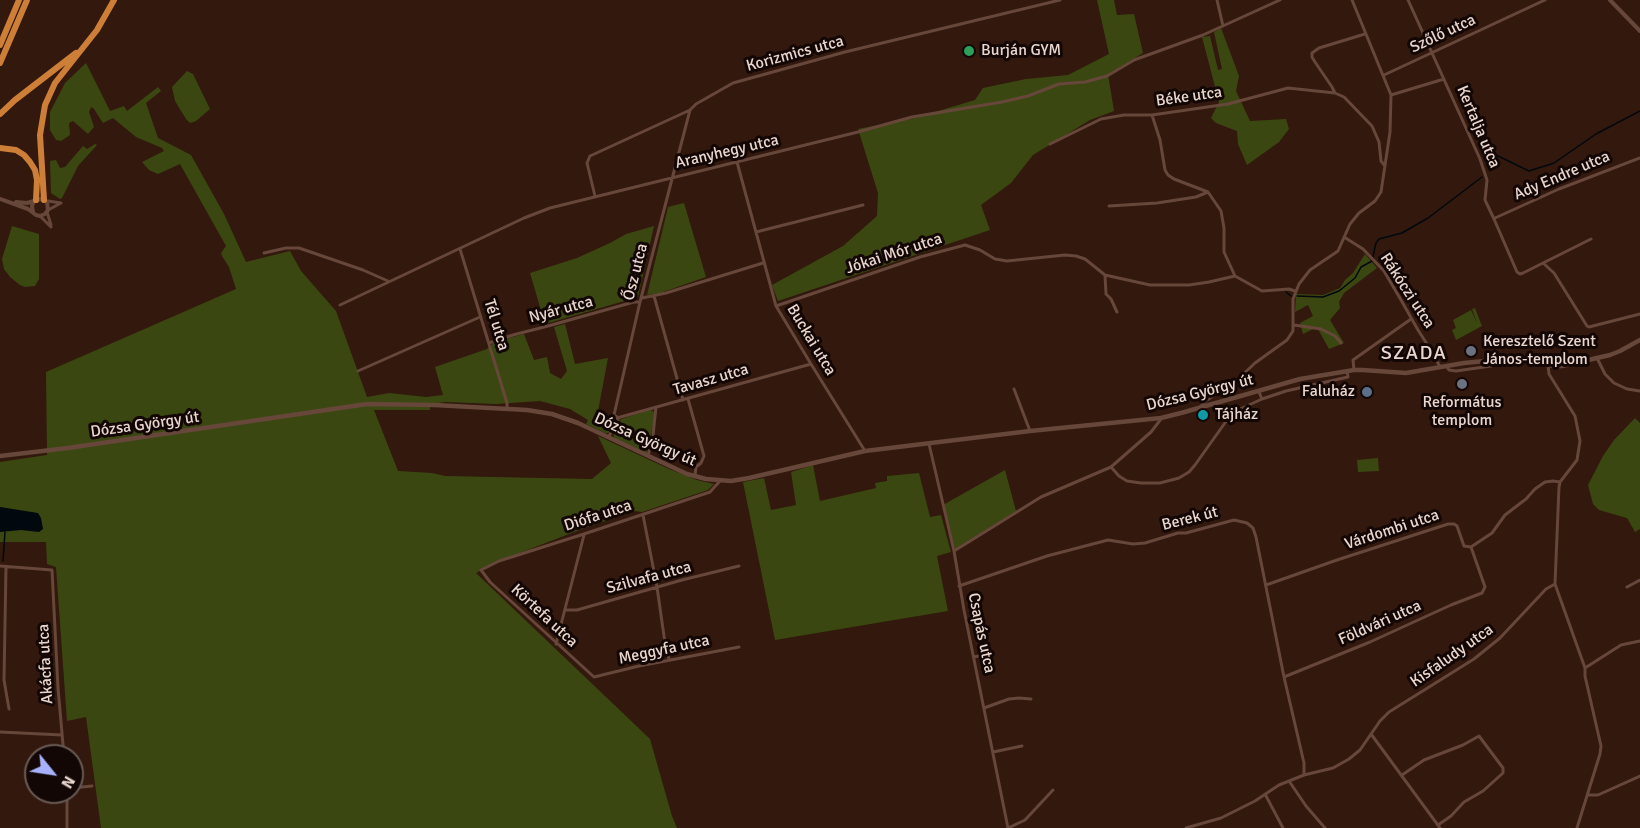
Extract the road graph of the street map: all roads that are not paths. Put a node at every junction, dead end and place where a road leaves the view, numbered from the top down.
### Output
1 (19, 0) edge
2 (27, 0) edge
3 (114, 0) edge
4 (1060, 0) edge
5 (1217, 0) edge
6 (1280, 0) edge
7 (1352, 0) edge
8 (1408, 0) edge
9 (1545, 0) edge
10 (1610, 0) edge
11 (1223, 26) junction
12 (1639, 28) edge
13 (1365, 33) junction
14 (91, 37) junction
15 (0, 45) edge
16 (1433, 52) junction
17 (0, 63) edge
18 (1384, 75) junction
19 (1444, 79) junction
20 (1335, 93) junction
21 (1391, 95) junction
22 (690, 110) junction
23 (0, 114) edge
24 (1152, 115) junction
25 (1050, 144) dead end
26 (0, 148) edge
27 (1640, 158) edge
28 (737, 162) junction
29 (1385, 166) junction
30 (672, 177) junction
31 (1208, 192) junction
32 (595, 196) junction
33 (0, 199) edge
34 (40, 200) junction
35 (6, 201) junction
36 (863, 204) dead end
37 (1109, 206) dead end
38 (47, 211) junction
39 (33, 212) junction
40 (39, 216) junction
41 (1494, 219) junction
42 (756, 232) junction
43 (1344, 237) junction
44 (1591, 239) dead end
45 (460, 249) junction
46 (264, 253) dead end
47 (763, 263) junction
48 (1543, 263) junction
49 (1105, 275) junction
50 (1234, 276) junction
51 (388, 282) junction
52 (1295, 291) junction
53 (654, 296) junction
54 (641, 300) junction
55 (340, 305) dead end
56 (776, 306) junction
57 (1117, 312) dead end
58 (1640, 314) edge
59 (480, 316) junction
60 (1412, 319) junction
61 (1294, 325) junction
62 (1640, 340) edge
63 (489, 343) junction
64 (1341, 343) dead end
65 (1597, 358) junction
66 (811, 364) junction
67 (1447, 365) junction
68 (1548, 365) junction
69 (1491, 366) dead end
70 (1440, 367) junction
71 (1354, 370) junction
72 (358, 371) dead end
73 (1347, 371) junction
74 (1014, 388) dead end
75 (1258, 391) junction
76 (1640, 392) edge
77 (1262, 399) junction
78 (685, 400) junction
79 (656, 407) junction
80 (1198, 408) junction
81 (507, 409) junction
82 (617, 418) junction
83 (1161, 418) junction
84 (1030, 431) junction
85 (608, 438) junction
86 (929, 444) junction
87 (866, 451) junction
88 (0, 456) edge
89 (648, 456) junction
90 (1111, 466) junction
91 (695, 477) junction
92 (720, 481) junction
93 (1560, 482) junction
94 (643, 515) junction
95 (584, 534) junction
96 (1471, 548) junction
97 (954, 551) junction
98 (0, 566) edge
99 (739, 566) dead end
100 (6, 567) junction
101 (481, 570) joint
102 (1640, 580) edge
103 (1555, 584) junction
104 (1266, 585) junction
105 (959, 586) junction
106 (657, 587) junction
107 (1627, 587) dead end
108 (565, 610) junction
109 (1640, 641) edge
110 (556, 644) junction
111 (739, 647) dead end
112 (984, 655) dead end
113 (974, 657) junction
114 (669, 660) junction
115 (1585, 668) junction
116 (1284, 677) junction
117 (594, 678) joint
118 (1031, 699) dead end
119 (984, 708) junction
120 (9, 709) dead end
121 (0, 732) edge
122 (1371, 734) junction
123 (62, 735) junction
124 (63, 744) edge
125 (1022, 746) dead end
126 (993, 752) junction
127 (1304, 775) junction
128 (1402, 775) junction
129 (1640, 776) edge
130 (1289, 781) junction
131 (92, 786) dead end
132 (84, 787) edge
133 (1053, 790) dead end
134 (1265, 794) junction
135 (1587, 795) junction
136 (67, 804) edge
137 (1439, 826) edge
138 (67, 828) edge
139 (1008, 828) edge
140 (1186, 828) edge
141 (1283, 828) edge
142 (1325, 828) edge
143 (1577, 828) edge

1 - 15 highway
2 - 17 highway
3 - 14 highway
4 - 22 street, Korizmics utca
5 - 11 street
6 - 11 street, Aranyhegy utca
7 - 13 street
8 - 16 street, Kertalja utca
9 - 16 street, Szőlő utca
10 - 12 street
11 - 28 street, Aranyhegy utca
13 - 18 street
13 - 20 street
14 - 23 highway
14 - 34 highway
16 - 18 street, Szőlő utca
16 - 19 street, Kertalja utca
18 - 21 street
19 - 21 street
19 - 41 street, Kertalja utca
20 - 24 street, Béke utca
20 - 29 street
21 - 29 street
22 - 30 street, Ősz utca
22 - 32 street, Korizmics utca
24 - 25 street, Béke utca
24 - 31 street
26 - 34 highway
27 - 41 street, Ady Endre utca
28 - 30 street, Aranyhegy utca
28 - 42 street, Buckai utca
29 - 43 street
30 - 32 street, Aranyhegy utca
30 - 54 street, Ősz utca
31 - 37 street
31 - 50 street
32 - 45 street, Aranyhegy utca
33 - 35 street
34 - 35 street
34 - 38 street
34 - 38 street
34 - 39 street
35 - 39 street
36 - 42 street
38 - 40 street
38 - 40 street
39 - 40 street
41 - 48 street, Kertalja utca
42 - 47 street, Buckai utca
43 - 52 street
43 - 60 street, Rákóczi utca
44 - 48 street, Kertalja utca
45 - 51 street, Aranyhegy utca
45 - 59 street, Tél utca
46 - 51 street
47 - 53 street, Nyár utca
47 - 56 street, Buckai utca
48 - 58 street
49 - 50 street, Jókai Mór utca
49 - 56 street, Jókai Mór utca
49 - 57 street
50 - 52 street
51 - 55 street, Aranyhegy utca
52 - 61 street
53 - 54 street, Nyár utca
53 - 78 street
54 - 63 street, Nyár utca
54 - 82 street, Ősz utca
56 - 66 street, Buckai utca
59 - 63 street, Tél utca
59 - 72 street
60 - 70 street, Rákóczi utca
60 - 71 street
61 - 64 street
61 - 80 street
62 - 65 main road, Dózsa György út
63 - 81 street, Tél utca
65 - 68 main road, Dózsa György út
65 - 76 street
66 - 78 street, Tavasz utca
66 - 87 street, Buckai utca
67 - 68 main road, Dózsa György út
67 - 69 street, Dózsa György út
67 - 70 main road, Dózsa György út
68 - 93 street
70 - 71 main road, Dózsa György út
71 - 73 main road, Dózsa György út
73 - 75 main road, Dózsa György út
73 - 77 street, Dózsa György út
74 - 84 street
75 - 77 street
75 - 80 main road, Dózsa György út
77 - 90 street
78 - 79 street, Tavasz utca
78 - 91 street
79 - 82 street, Tavasz utca
79 - 89 street
80 - 83 main road, Dózsa György út
81 - 85 main road, Dózsa György út
81 - 88 main road, Dózsa György út
82 - 85 street, Ősz utca
83 - 84 main road, Dózsa György út
83 - 90 street
84 - 86 main road, Dózsa György út
85 - 89 main road, Dózsa György út
86 - 87 main road, Dózsa György út
86 - 97 street, Csapás utca
87 - 92 main road, Dózsa György út
89 - 91 main road, Dózsa György út
90 - 97 street
91 - 92 main road, Dózsa György út
92 - 94 street, Diófa utca
93 - 96 street
93 - 103 street
94 - 95 street, Diófa utca
94 - 106 street
95 - 101 street, Diófa utca
95 - 108 street
96 - 104 street, Várdombi utca
96 - 116 street, Földvári utca
97 - 105 street, Csapás utca
98 - 100 street
99 - 106 street, Szilvafa utca
100 - 120 street
100 - 123 street, Akácfa utca
101 - 110 street, Körtefa utca
102 - 107 street
103 - 115 street
103 - 122 street, Kisfaludy utca
104 - 105 street, Berek út
104 - 116 street, Berek út
105 - 113 street, Csapás utca
106 - 108 street, Szilvafa utca
106 - 114 street
108 - 110 street
109 - 115 street
110 - 117 street, Körtefa utca
111 - 114 street, Meggyfa utca
112 - 113 street
113 - 119 street, Csapás utca
114 - 117 street, Meggyfa utca
115 - 135 street
116 - 127 street, Berek út
118 - 119 street
119 - 126 street, Csapás utca
121 - 123 street
122 - 127 street, Kisfaludy utca
122 - 128 street
123 - 124 street, Akácfa utca
125 - 126 street
126 - 139 street, Csapás utca
127 - 130 street, Kisfaludy utca
128 - 137 street
128 - 137 street
129 - 135 street
130 - 134 street, Kisfaludy utca
130 - 142 street
131 - 132 street
133 - 139 street
134 - 140 street, Kisfaludy utca
134 - 141 street
135 - 143 street
136 - 138 street

